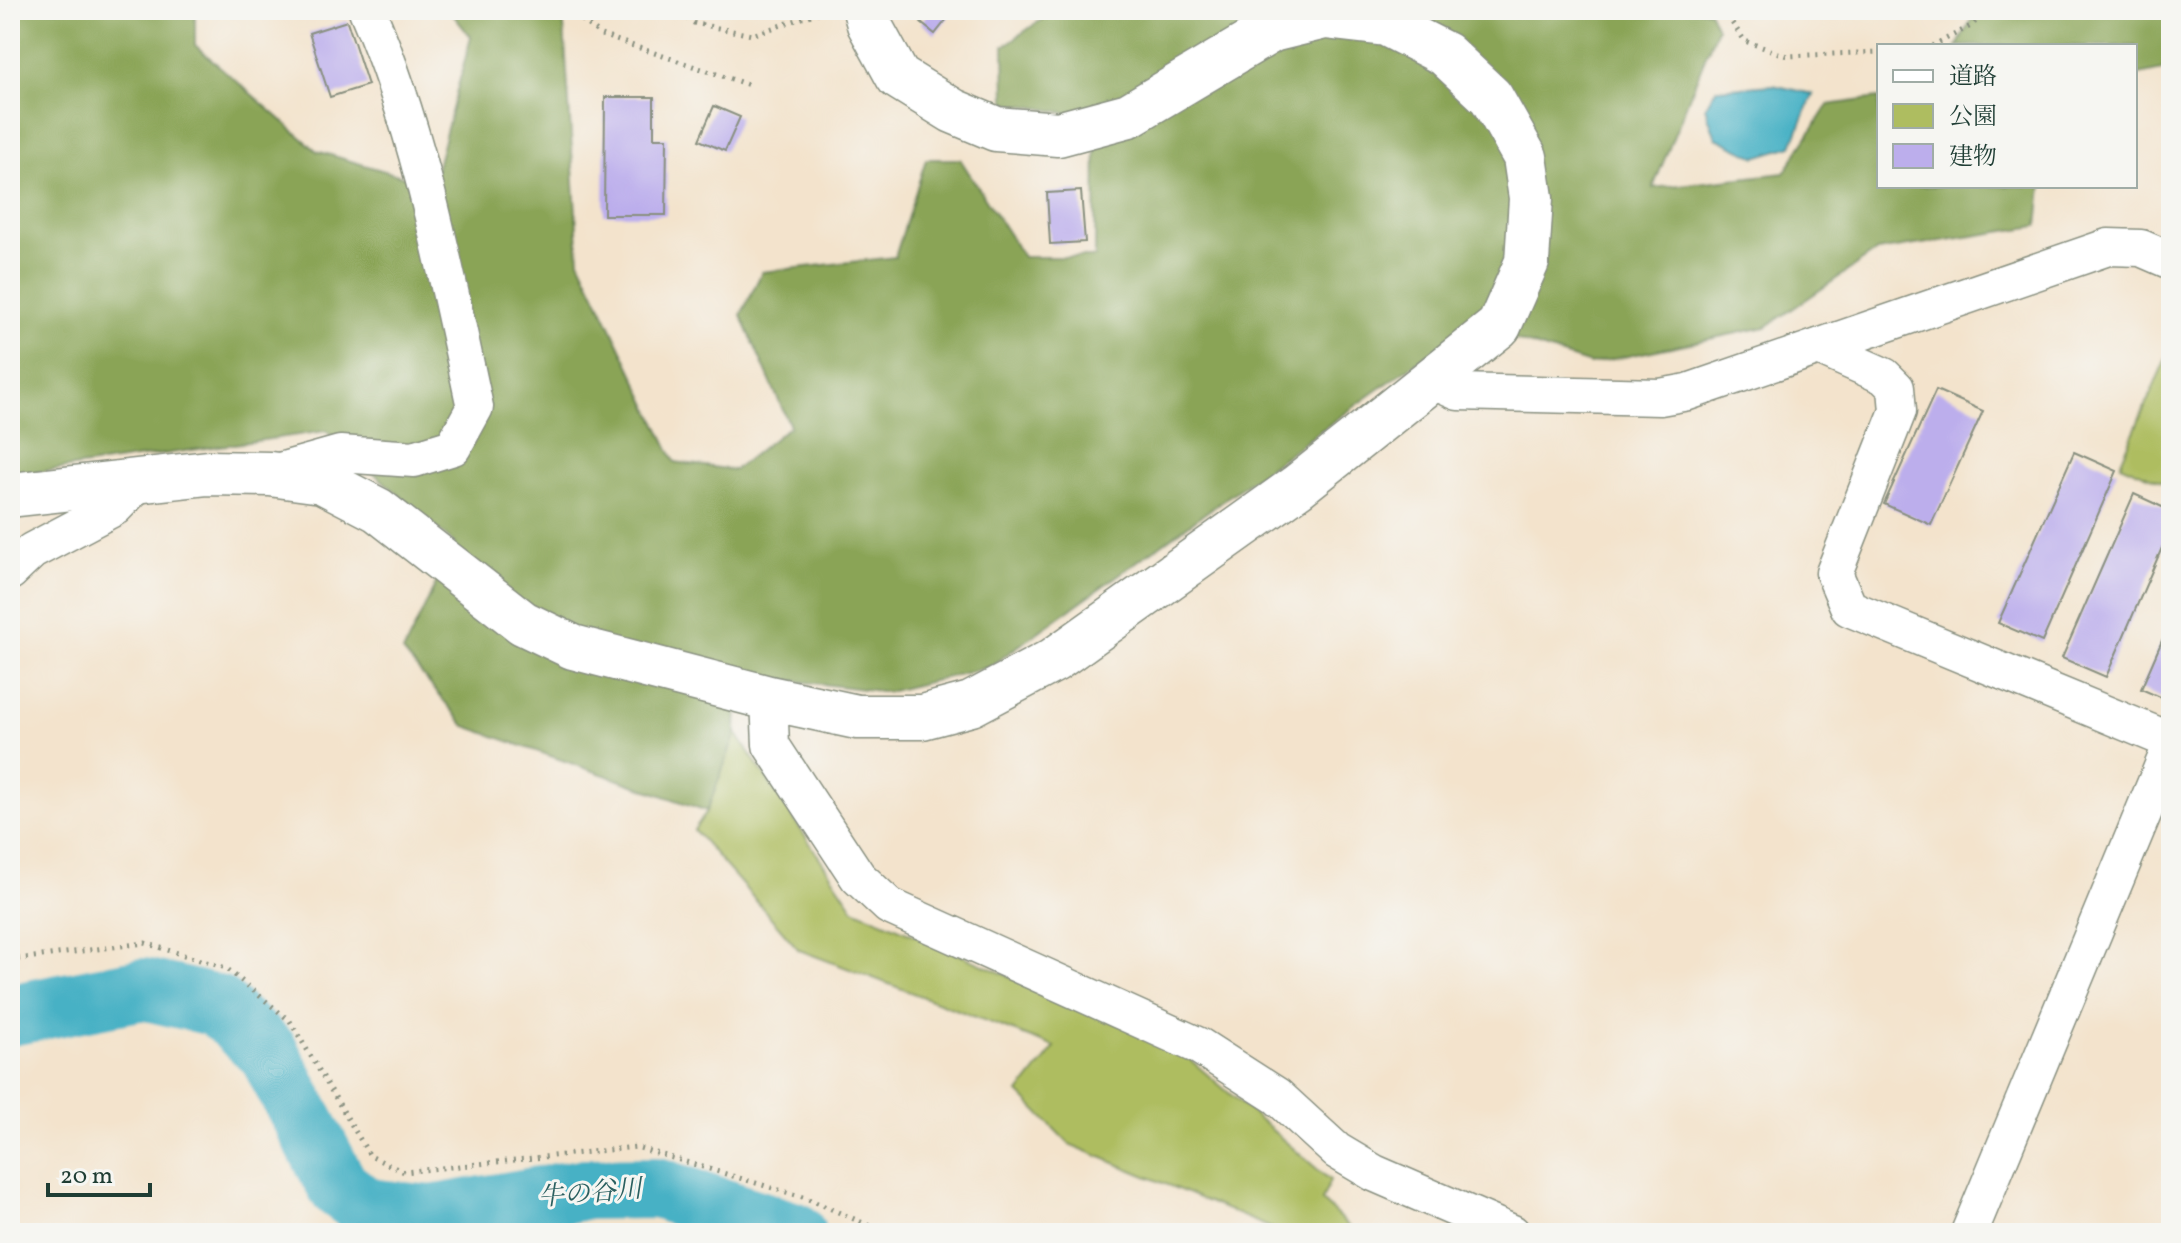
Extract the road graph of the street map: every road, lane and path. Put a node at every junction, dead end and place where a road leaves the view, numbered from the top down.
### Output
1 (367, 10) edge
2 (570, 10) edge
3 (673, 10) edge
4 (826, 10) edge
5 (865, 10) edge
6 (1723, 10) edge
7 (1987, 10) edge
8 (1936, 44) edge
9 (1877, 52) edge
10 (752, 86) dead end
11 (2171, 261) edge
12 (1819, 347) junction
13 (1433, 381) junction
14 (270, 474) junction
15 (143, 478) junction
16 (10, 495) edge
17 (10, 572) edge
18 (769, 698) junction
19 (2171, 743) edge
20 (10, 960) edge
21 (886, 1233) edge
22 (1512, 1233) edge
23 (1969, 1233) edge

1 - 14 street
2 - 10 path
3 - 4 path
5 - 13 street
6 - 9 path
7 - 8 path
11 - 12 street
12 - 13 street
12 - 19 street
13 - 18 street
14 - 15 street
14 - 18 street
15 - 16 street
15 - 17 street
18 - 22 street
19 - 23 street
20 - 21 path

